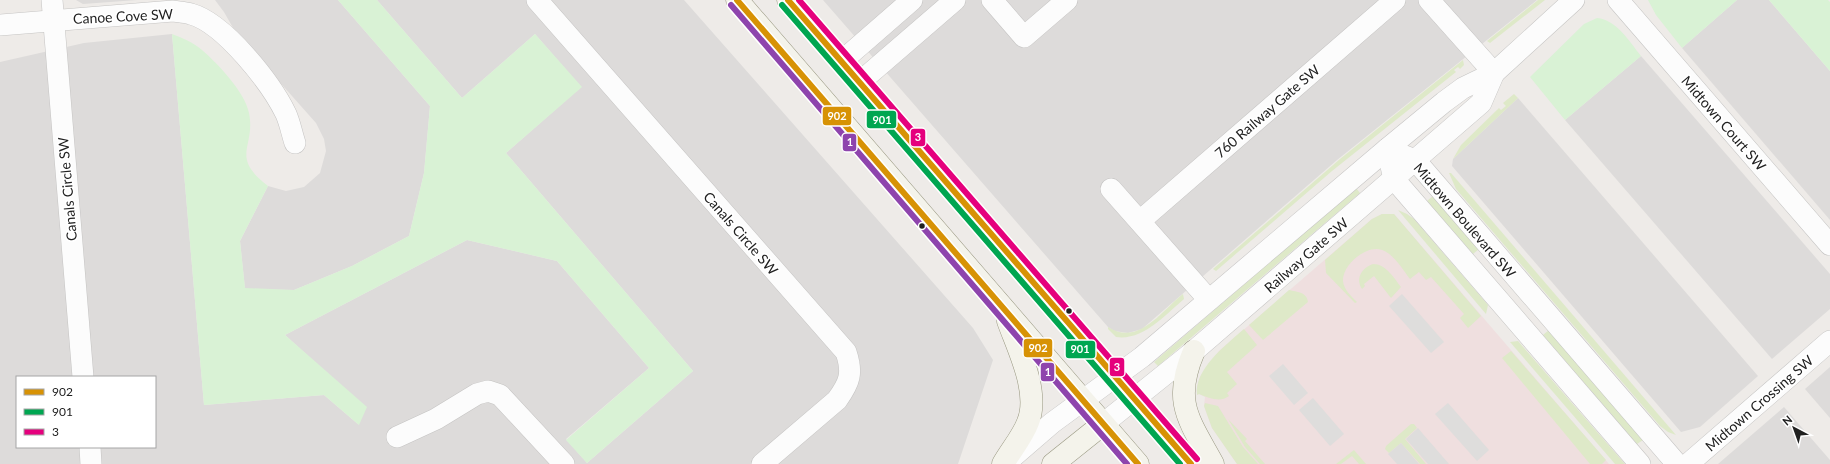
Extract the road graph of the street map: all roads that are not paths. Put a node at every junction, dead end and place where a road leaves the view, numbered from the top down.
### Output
1 (537, 0) edge
2 (737, 0) edge
3 (788, 0) edge
4 (912, 0) edge
5 (955, 0) edge
6 (992, 0) edge
7 (1067, 0) edge
8 (1395, 0) edge
9 (1429, 0) edge
10 (1574, 0) edge
11 (1618, 0) edge
12 (52, 10) edge
13 (0, 25) edge
14 (842, 61) junction
15 (1494, 73) junction
16 (860, 82) junction
17 (295, 143) dead end
18 (1387, 149) junction
19 (1415, 160) junction
20 (1394, 179) junction
21 (1111, 188) dead end
22 (1140, 221) junction
23 (1830, 246) edge
24 (1209, 300) junction
25 (1004, 310) junction
26 (1830, 341) edge
27 (1194, 352) junction
28 (83, 376) edge
29 (1115, 376) junction
30 (1083, 400) junction
31 (1135, 400) junction
32 (1103, 424) junction
33 (397, 437) dead end
34 (90, 448) edge
35 (91, 464) edge
36 (564, 464) edge
37 (762, 464) edge
38 (1004, 464) edge
39 (1053, 464) edge
40 (1138, 464) edge
41 (1191, 464) edge
42 (1213, 464) edge
43 (1640, 464) edge
44 (1677, 464) edge
45 (1688, 464) edge

1 - 37 street, Canals Circle SW
2 - 25 main road
3 - 14 main road
4 - 14 street
5 - 16 street
6 - 7 street
8 - 22 street, 760 Railway Gate SW
9 - 15 street
10 - 15 street, Railway Gate SW
11 - 23 street, Midtown Court SW
12 - 13 street, Canoe Cove SW
12 - 17 street, Canoe Cove SW
12 - 28 street, Canals Circle SW
14 - 16 main road
15 - 18 street, Railway Gate SW
15 - 19 street, Railway Gate SW
16 - 29 main road
18 - 19 street, Midtown Boulevard SW
18 - 20 street, Midtown Boulevard SW
18 - 24 street, Railway Gate SW
19 - 20 street, Railway Gate SW
19 - 44 street, Midtown Boulevard SW
20 - 27 street, Railway Gate SW
20 - 43 street, Midtown Boulevard SW
21 - 22 street
22 - 24 street
24 - 29 street, Railway Gate SW
25 - 30 main road
25 - 38 main road
26 - 45 street, Midtown Crossing SW
27 - 31 street, Railway Gate SW
27 - 42 main road
29 - 30 street, Railway Gate SW
29 - 31 main road
30 - 32 main road
30 - 38 street, Railway Gate SW
31 - 32 street, Railway Gate SW
31 - 41 main road
32 - 39 main road
32 - 40 main road
33 - 36 street
34 - 35 street

